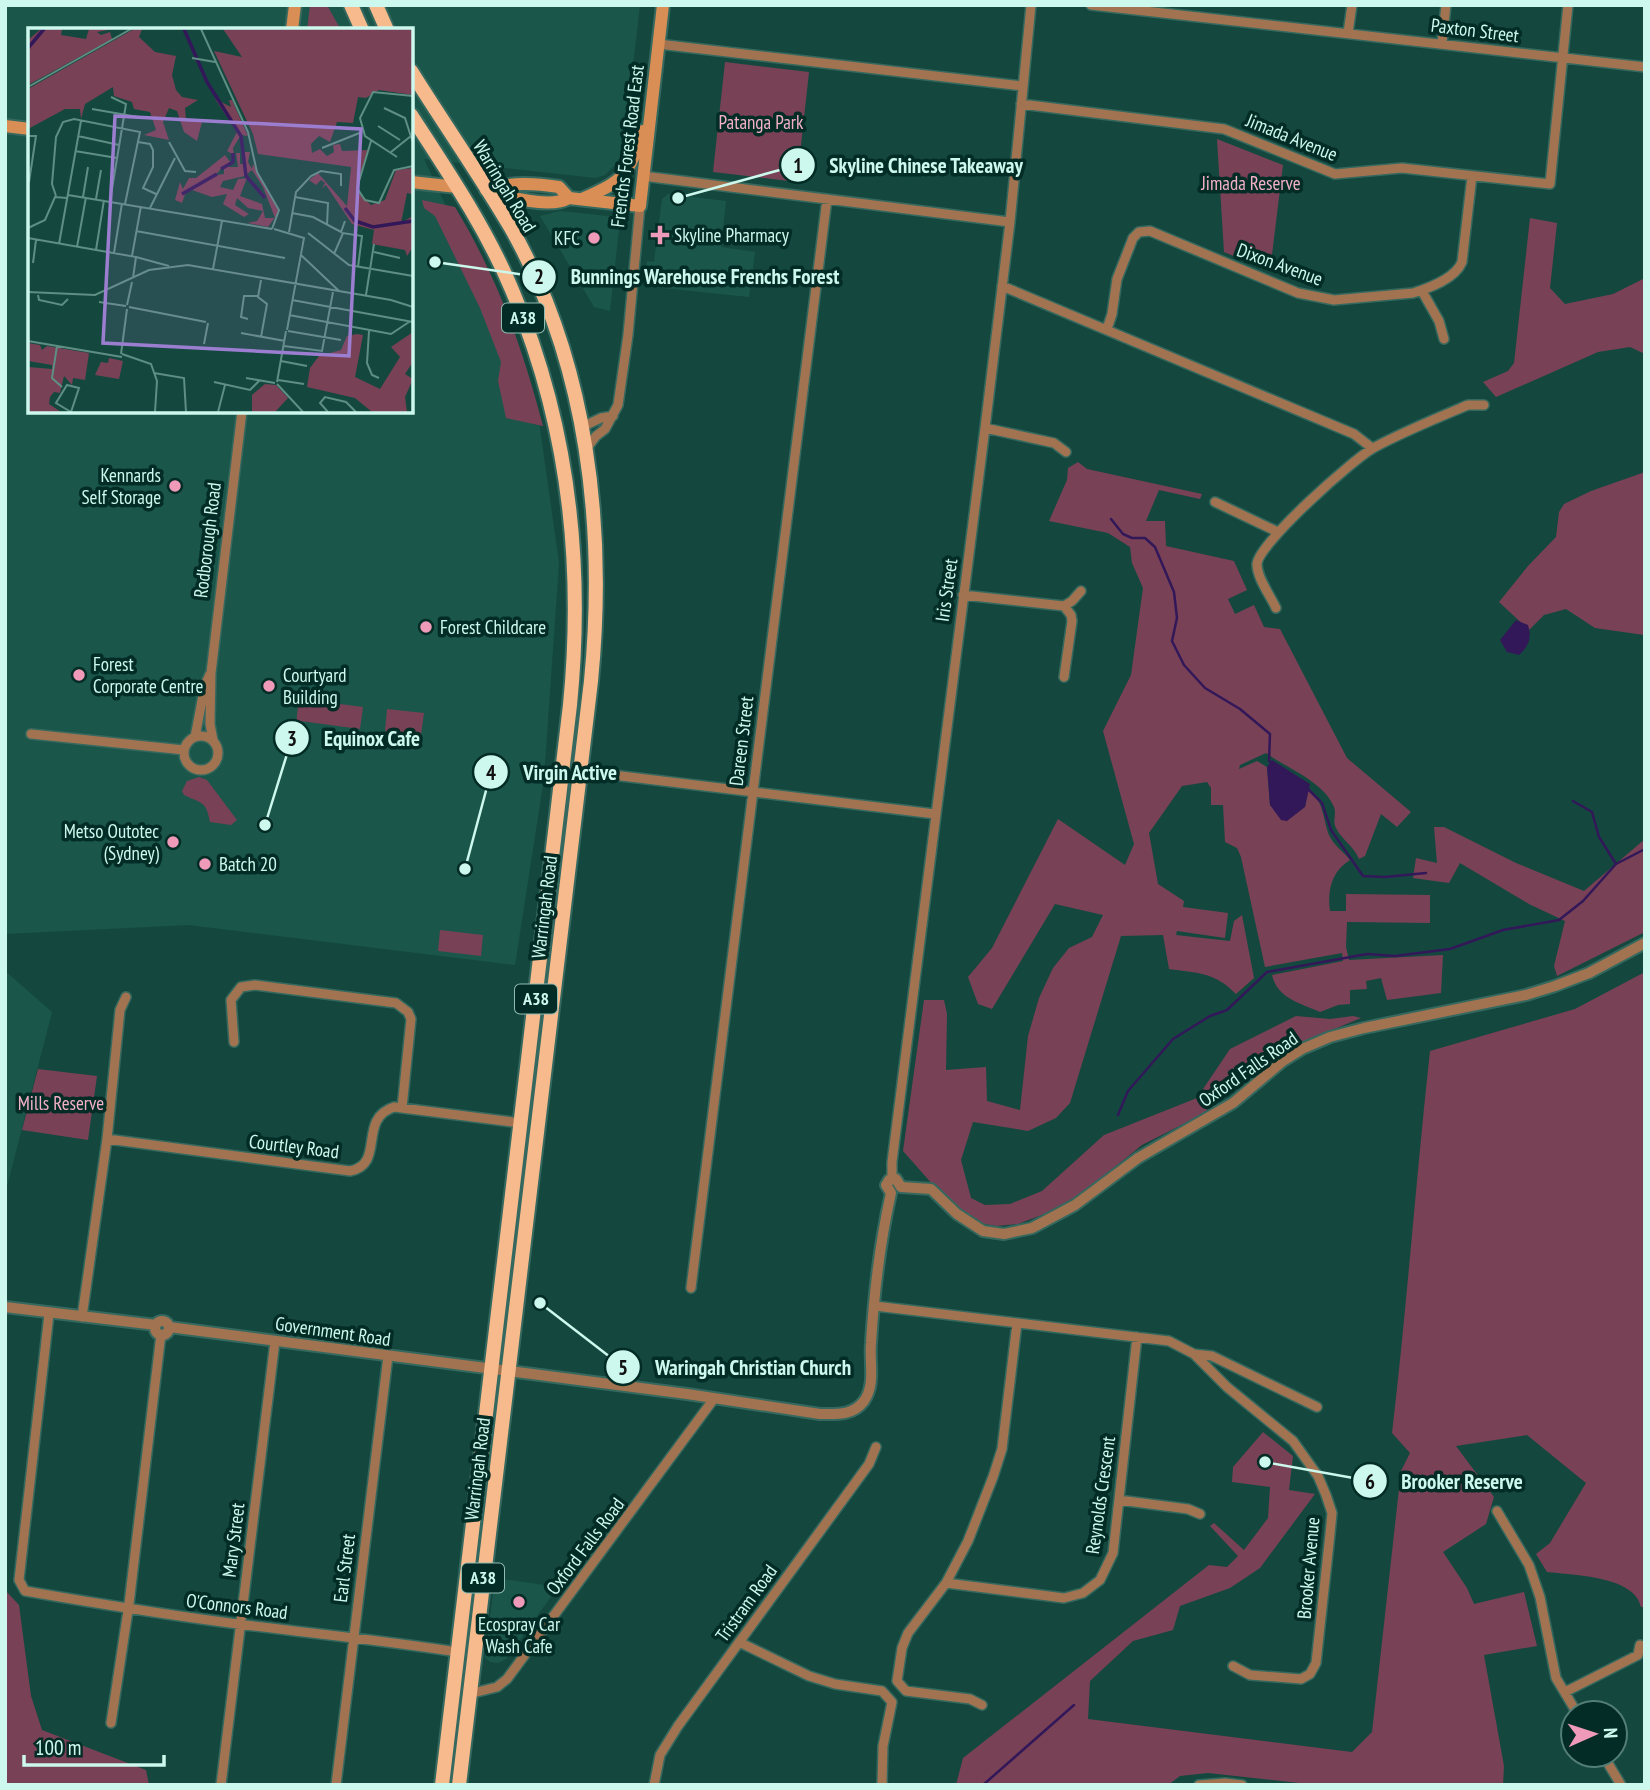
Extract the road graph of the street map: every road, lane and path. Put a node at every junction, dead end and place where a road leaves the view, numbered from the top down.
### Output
1 (295, 5) edge
2 (351, 5) edge
3 (376, 5) edge
4 (663, 5) edge
5 (1031, 5) edge
6 (1091, 5) edge
7 (1352, 5) edge
8 (1446, 5) edge
9 (1568, 5) edge
10 (292, 28) edge
11 (361, 28) edge
12 (386, 28) edge
13 (1348, 33) junction
14 (1442, 43) junction
15 (658, 44) junction
16 (1562, 58) junction
17 (1645, 67) edge
18 (413, 74) edge
19 (1023, 86) junction
20 (651, 103) junction
21 (1021, 104) junction
22 (413, 118) edge
23 (5, 126) edge
24 (28, 129) edge
25 (643, 176) junction
26 (1472, 176) junction
27 (413, 181) edge
28 (457, 187) junction
29 (486, 190) junction
30 (575, 198) junction
31 (827, 199) junction
32 (639, 206) junction
33 (1010, 222) junction
34 (1002, 286) junction
35 (1422, 290) junction
36 (1107, 329) junction
37 (1444, 339) dead end
38 (1484, 405) dead end
39 (242, 413) edge
40 (613, 416) junction
41 (582, 427) junction
42 (985, 428) junction
43 (1372, 448) junction
44 (586, 449) junction
45 (1066, 452) dead end
46 (1215, 502) dead end
47 (1278, 532) junction
48 (1081, 591) dead end
49 (963, 595) junction
50 (1063, 606) junction
51 (1276, 608) dead end
52 (211, 673) junction
53 (1064, 677) dead end
54 (31, 734) dead end
55 (195, 737) junction
56 (213, 740) junction
57 (184, 750) junction
58 (580, 771) junction
59 (753, 792) junction
60 (935, 814) junction
61 (1645, 943) edge
62 (126, 997) dead end
63 (234, 1042) dead end
64 (402, 1108) junction
65 (521, 1123) junction
66 (107, 1139) junction
67 (895, 1186) junction
68 (691, 1288) dead end
69 (875, 1306) junction
70 (5, 1307) edge
71 (49, 1314) junction
72 (82, 1317) junction
73 (1017, 1323) junction
74 (162, 1329) junction
75 (1136, 1337) junction
76 (275, 1341) junction
77 (1194, 1353) junction
78 (388, 1356) junction
79 (491, 1370) junction
80 (509, 1371) junction
81 (713, 1400) junction
82 (1317, 1407) dead end
83 (876, 1447) dead end
84 (1119, 1500) junction
85 (1497, 1511) dead end
86 (1200, 1514) dead end
87 (946, 1583) junction
88 (128, 1609) junction
89 (240, 1625) junction
90 (353, 1637) junction
91 (738, 1642) junction
92 (1640, 1645) dead end
93 (457, 1652) junction
94 (1642, 1657) edge
95 (1233, 1666) dead end
96 (1564, 1692) junction
97 (469, 1694) junction
98 (1568, 1699) edge
99 (982, 1705) dead end
100 (111, 1723) dead end
101 (1611, 1769) edge
102 (221, 1785) edge
103 (336, 1785) edge
104 (442, 1785) edge
105 (459, 1785) edge
106 (654, 1785) edge
107 (882, 1785) edge
108 (1199, 1785) edge
109 (1242, 1785) edge
110 (1621, 1785) edge

1 - 10 main road
2 - 11 highway
3 - 12 highway
4 - 15 main road, Frenchs Forest Road East
5 - 19 street, Iris Street
6 - 13 street, Paxton Street
7 - 13 street
8 - 14 street
9 - 16 street
13 - 14 street, Paxton Street
14 - 16 street, Paxton Street
15 - 19 street
15 - 20 main road, Frenchs Forest Road East
16 - 17 street, Paxton Street
16 - 26 street, Jimada Avenue
18 - 29 highway, Warringah Road / A38
19 - 21 street, Iris Street
20 - 25 main road, Frenchs Forest Road East
20 - 30 main road
21 - 26 street, Jimada Avenue
21 - 33 street, Iris Street
22 - 28 highway, Warringah Road / A38
23 - 24 main road
25 - 31 street
25 - 32 main road, Frenchs Forest Road East
26 - 35 street, Dixon Avenue
27 - 28 main road
28 - 29 highway
28 - 65 highway, Warringah Road / A38
29 - 30 main road
29 - 41 highway, Warringah Road / A38
30 - 32 main road
31 - 33 street
31 - 59 street, Dareen Street
32 - 40 street, Frenchs Forest Road East
33 - 34 street, Iris Street
34 - 36 street
34 - 42 street, Iris Street
35 - 36 street, Dixon Avenue
35 - 37 street
36 - 43 street
38 - 43 street
39 - 52 street, Rodborough Road
40 - 41 street
40 - 44 street, Frenchs Forest Road East
41 - 44 highway, Warringah Road / A38
42 - 45 street
42 - 49 street, Iris Street
43 - 47 street
44 - 58 highway, Warringah Road / A38
46 - 47 street
47 - 51 street
48 - 50 street
49 - 50 street
49 - 60 street, Iris Street
50 - 53 street
52 - 55 street, Rodborough Road
52 - 56 street, Rodborough Road
54 - 57 street
55 - 56 street
55 - 57 street
56 - 57 street
58 - 59 street
58 - 80 highway, Warringah Road / A38
59 - 60 street
59 - 68 street, Dareen Street
60 - 67 street, Iris Street
61 - 67 street, Oxford Falls Road
62 - 66 street
63 - 64 street
64 - 65 street
64 - 66 street, Courtley Road
65 - 79 highway, Warringah Road / A38
66 - 72 street
67 - 69 street
69 - 73 street, Brooker Avenue
69 - 81 street, Government Road
70 - 71 street, Government Road
71 - 72 street, Government Road
71 - 88 street, O'Connors Road
72 - 74 street, Government Road
73 - 75 street, Brooker Avenue
73 - 87 street
74 - 76 street, Government Road
74 - 88 street
75 - 77 street, Brooker Avenue
75 - 84 street, Reynolds Crescent
76 - 78 street, Government Road
76 - 89 street, Mary Street
77 - 82 street, Brooker Avenue
77 - 95 street, Brooker Avenue
78 - 79 street, Government Road
78 - 90 street, Earl Street
79 - 80 street, Government Road
79 - 93 highway, Warringah Road / A38
80 - 81 street, Government Road
80 - 97 highway, Warringah Road / A38
81 - 97 street, Oxford Falls Road
83 - 91 street, Tristram Road
84 - 86 street
84 - 87 street, Reynolds Crescent
85 - 96 street
87 - 99 street
88 - 89 street, O'Connors Road
88 - 100 street
89 - 90 street, O'Connors Road
89 - 102 street, Mary Street
90 - 93 street, O'Connors Road
90 - 103 street, Earl Street
91 - 106 street, Tristram Road
91 - 107 street
92 - 94 street
93 - 104 highway, Warringah Road / A38
94 - 96 street
96 - 98 street
97 - 105 highway, Warringah Road / A38
101 - 110 street
108 - 109 street

